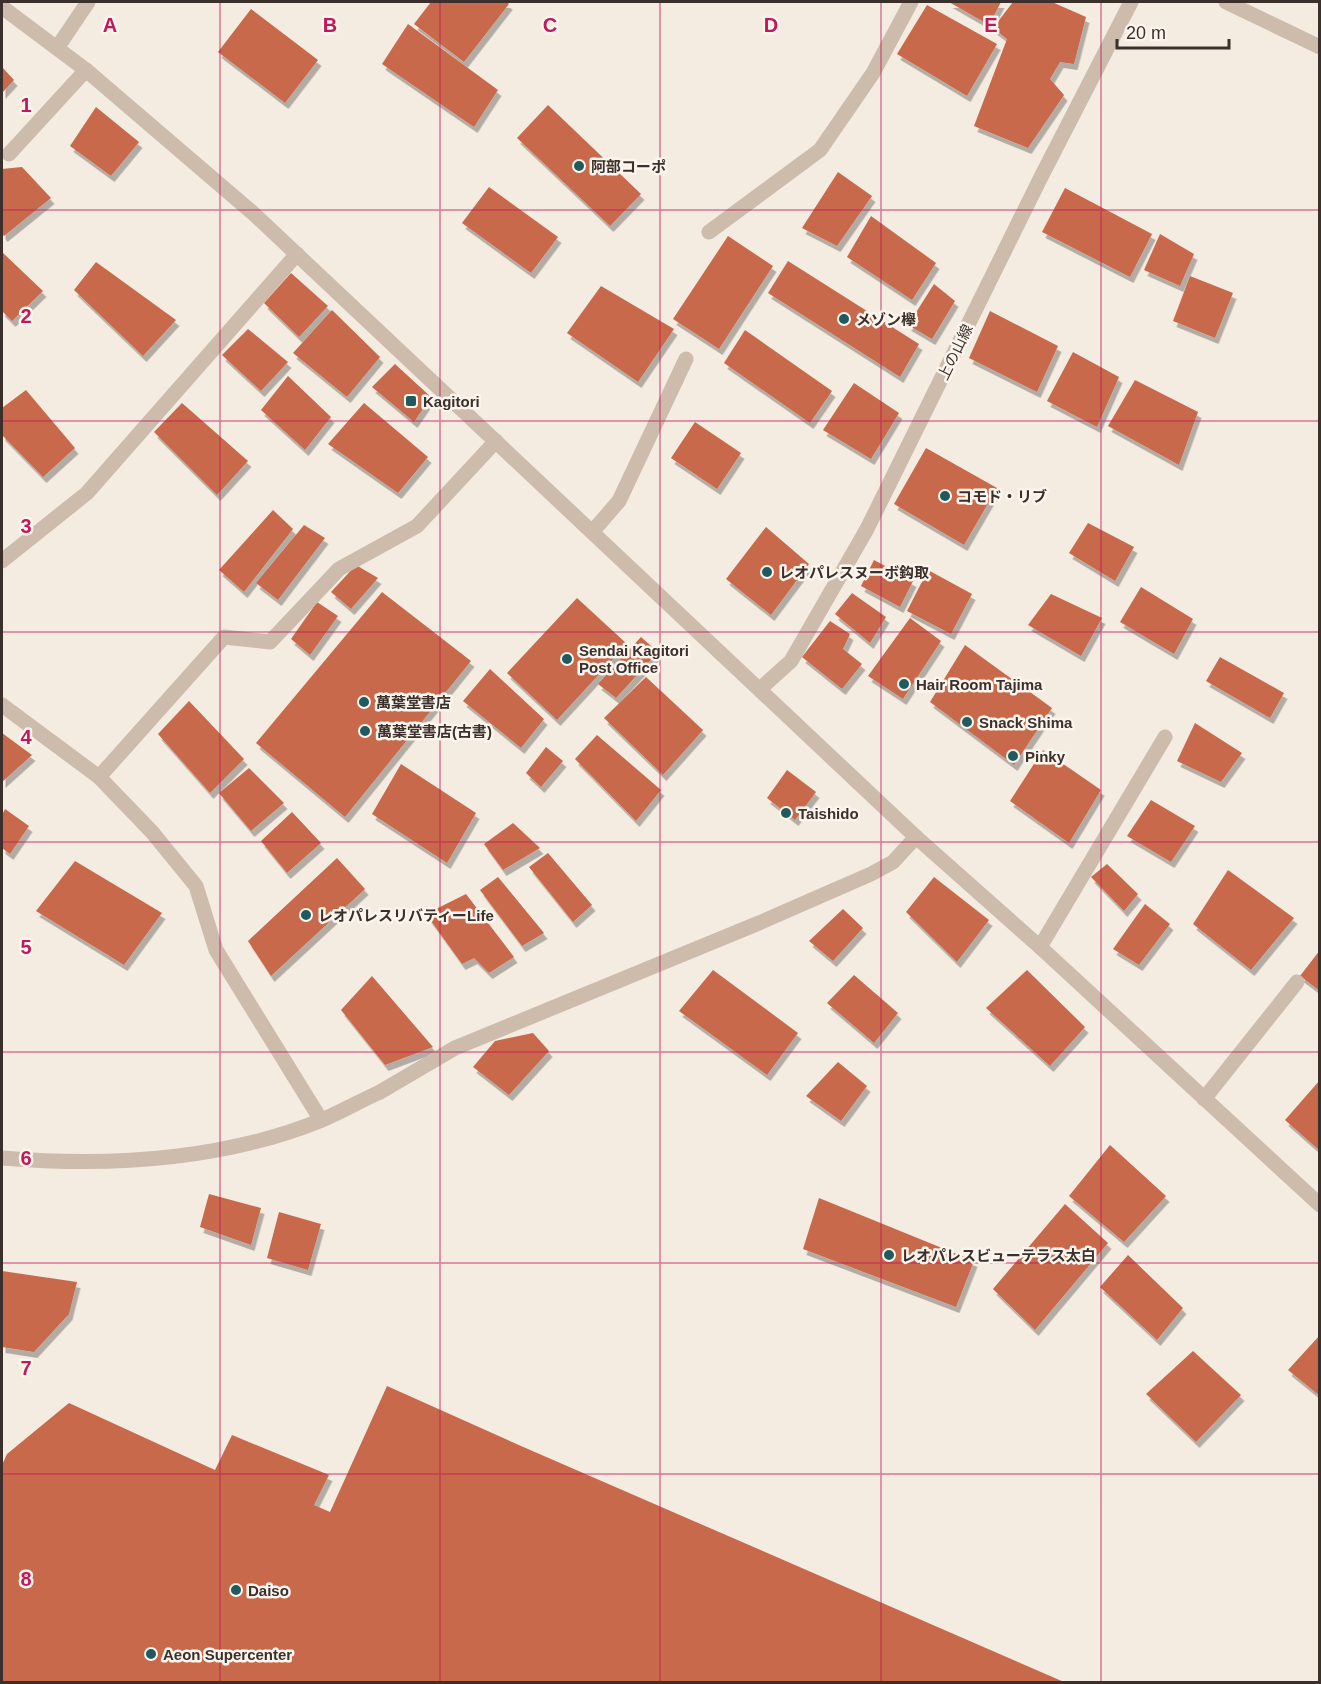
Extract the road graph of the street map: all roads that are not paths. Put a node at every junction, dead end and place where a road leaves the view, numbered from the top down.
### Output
1 (88, 2) edge
2 (911, 2) edge
3 (1131, 2) edge
4 (1226, 2) edge
5 (2, 7) edge
6 (1320, 47) edge
7 (57, 48) junction
8 (87, 70) junction
9 (9, 154) dead end
10 (709, 232) dead end
11 (297, 254) junction
12 (686, 359) dead end
13 (496, 441) junction
14 (593, 531) junction
15 (2, 561) edge
16 (760, 689) junction
17 (2, 705) edge
18 (1165, 737) dead end
19 (99, 777) junction
20 (916, 837) junction
21 (1040, 947) junction
22 (1297, 982) dead end
23 (1204, 1099) junction
24 (321, 1120) junction
25 (2, 1158) edge
26 (1320, 1205) edge

1 - 7 street
2 - 10 street
3 - 16 street, 上の山線
4 - 6 street
5 - 7 street
7 - 8 street
8 - 9 street
8 - 11 street
11 - 13 street
11 - 15 street
12 - 14 street
13 - 14 street
13 - 19 street
14 - 16 street
16 - 20 street
17 - 19 street
18 - 21 street
19 - 24 street
20 - 21 street
20 - 24 street
21 - 23 street
22 - 23 street
23 - 26 street
24 - 25 street

